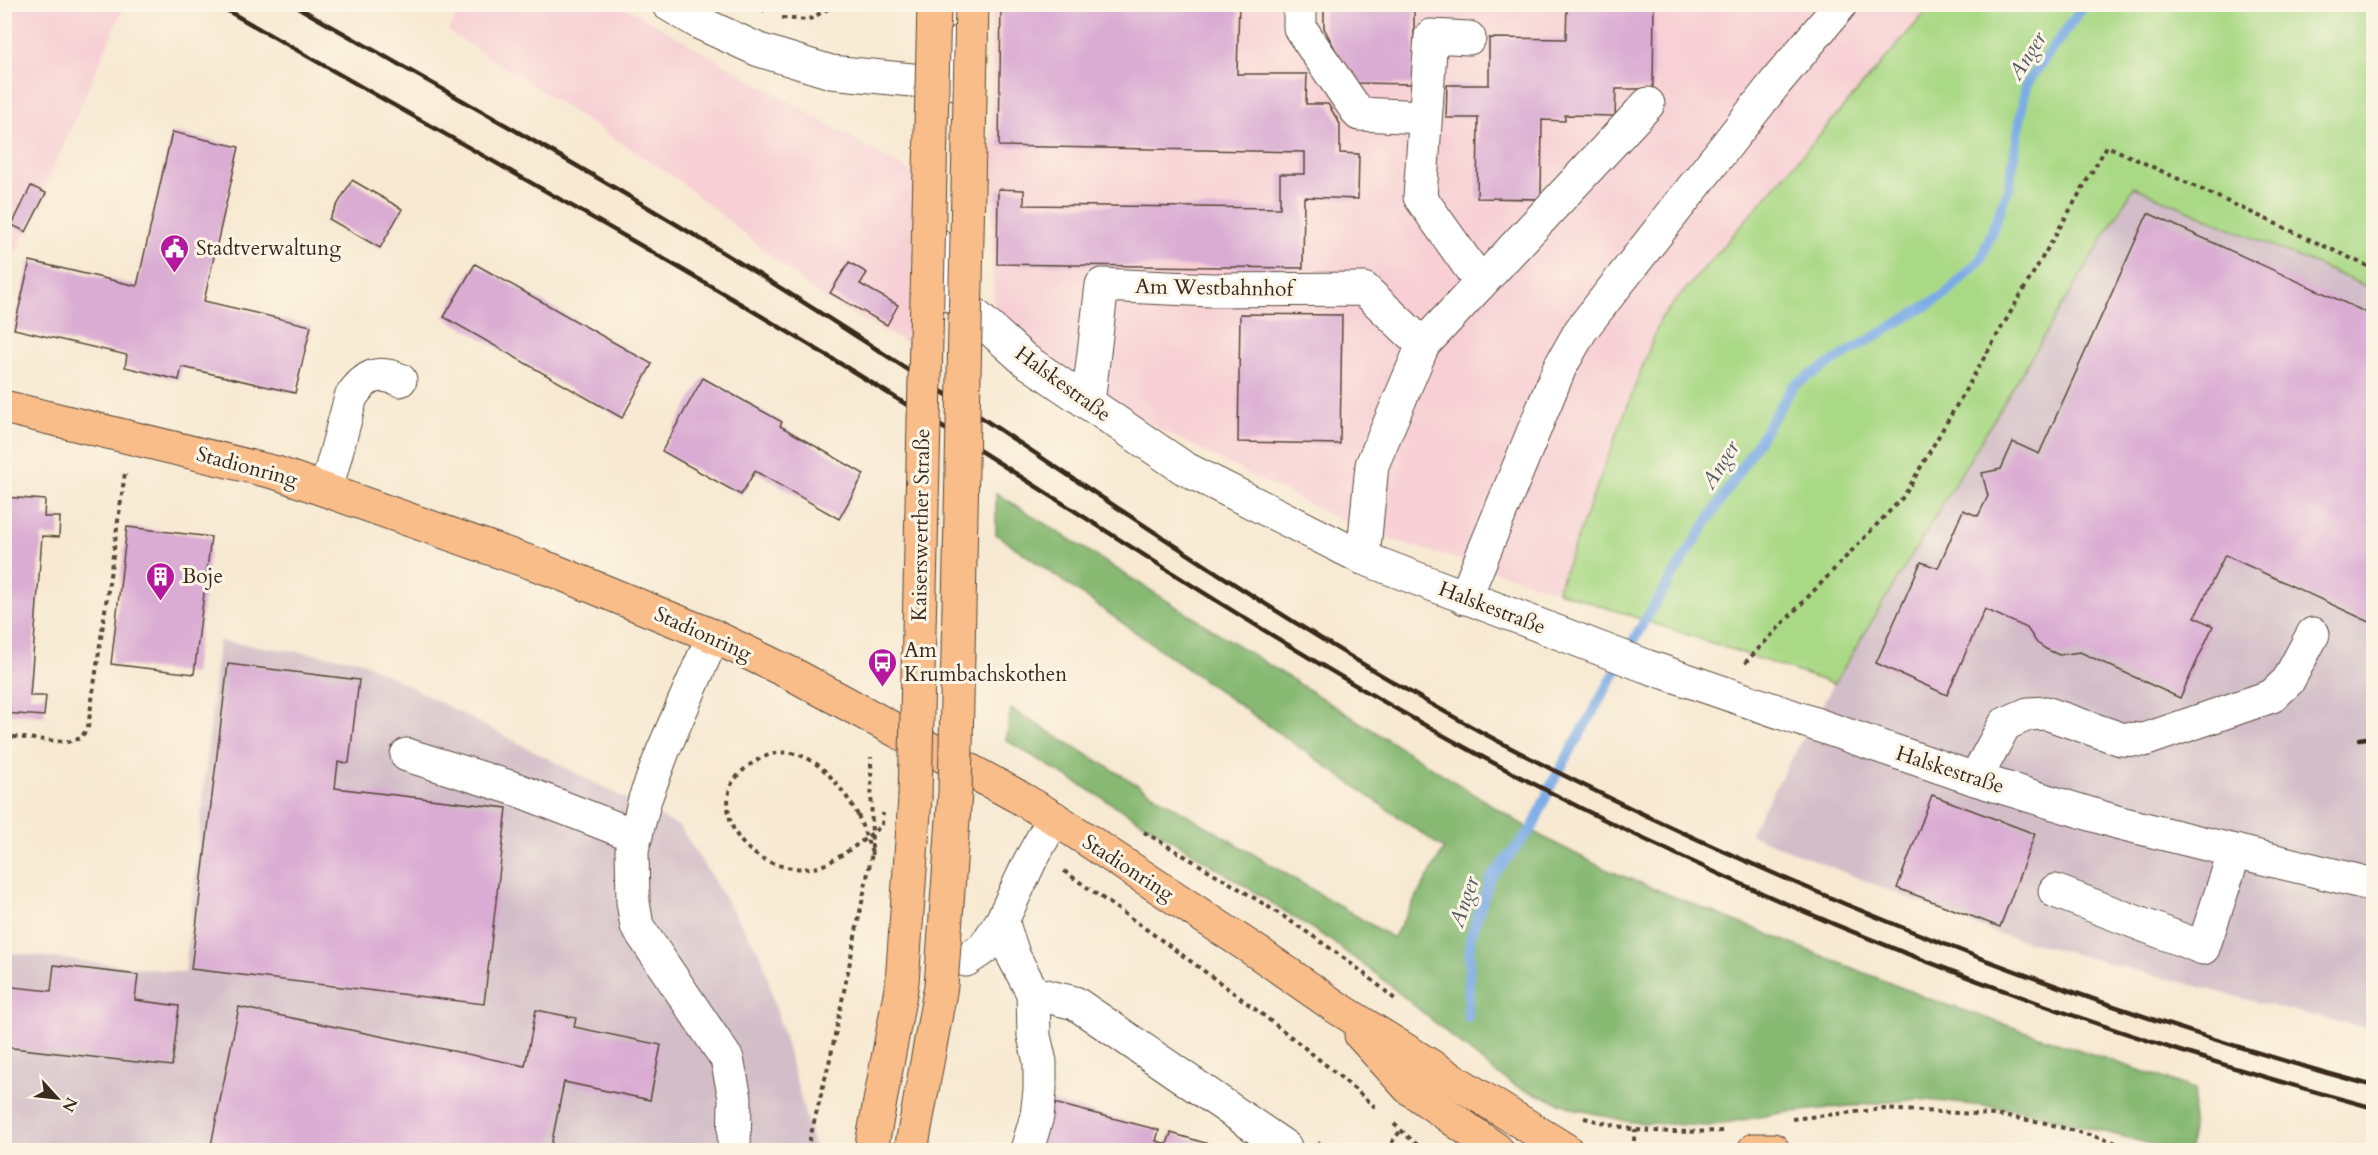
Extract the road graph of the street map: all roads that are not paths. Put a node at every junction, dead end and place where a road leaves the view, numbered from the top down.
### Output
1 (668, 4) edge
2 (934, 4) edge
3 (944, 4) edge
4 (962, 4) edge
5 (972, 4) edge
6 (1300, 4) edge
7 (1841, 4) edge
8 (1469, 38) dead end
9 (942, 83) junction
10 (1648, 104) dead end
11 (1425, 117) junction
12 (1481, 283) junction
13 (1423, 345) junction
14 (400, 380) dead end
15 (1088, 403) junction
16 (4, 407) edge
17 (326, 490) junction
18 (1364, 558) junction
19 (1465, 598) junction
20 (2313, 634) dead end
21 (714, 636) junction
22 (407, 755) dead end
23 (1975, 779) junction
24 (1054, 818) junction
25 (636, 836) junction
26 (2235, 851) junction
27 (2373, 885) edge
28 (2055, 891) dead end
29 (1002, 921) junction
30 (966, 960) dead end
31 (1033, 993) junction
32 (1336, 1007) junction
33 (1409, 1088) junction
34 (1777, 1136) edge
35 (1285, 1148) dead end
36 (734, 1150) edge
37 (871, 1150) edge
38 (911, 1150) edge
39 (1027, 1150) edge
40 (1464, 1150) edge
41 (1497, 1150) edge
42 (1570, 1150) edge
43 (1754, 1150) edge

1 - 9 street
2 - 37 main road, Kaiserswerther Straße, bridge
3 - 9 street, Halskestraße
4 - 9 street
5 - 38 main road, Kaiserswerther Straße, bridge
6 - 11 street
7 - 19 street
8 - 11 street
9 - 15 street, Halskestraße
10 - 12 street
11 - 12 street
12 - 13 street
13 - 15 street, Am Westbahnhof
13 - 18 street
14 - 17 street
15 - 18 street, Halskestraße
16 - 17 main road, Stadionring
17 - 21 main road, Stadionring
18 - 19 street, Halskestraße
19 - 23 street, Halskestraße
20 - 23 street
21 - 24 main road, Stadionring
21 - 25 street
22 - 25 street
23 - 26 street, Halskestraße
24 - 29 street
24 - 32 main road, Stadionring
25 - 36 street
26 - 27 street, Halskestraße
26 - 28 street
29 - 30 street
29 - 31 street
31 - 35 street
31 - 39 street
32 - 33 main road, Stadionring
32 - 42 main road, Stadionring
33 - 40 main road
33 - 41 main road, Stadionring
34 - 43 main road

